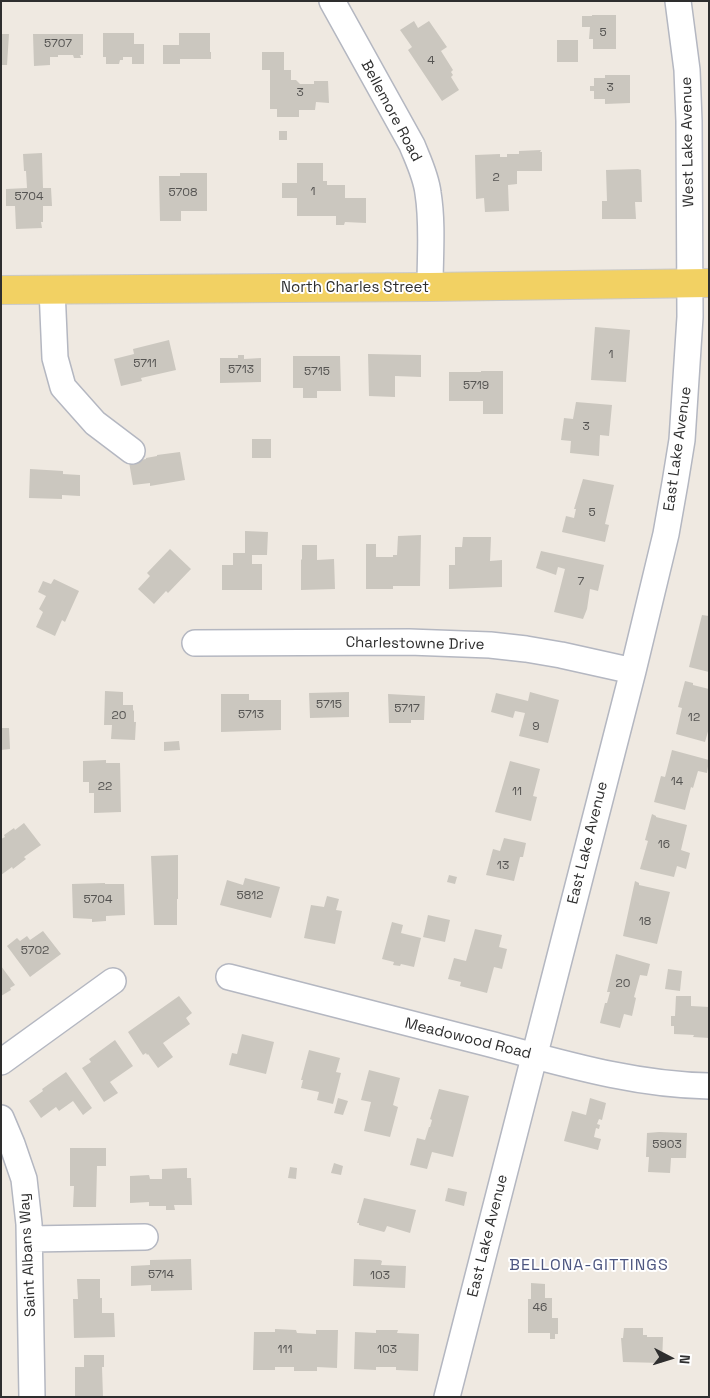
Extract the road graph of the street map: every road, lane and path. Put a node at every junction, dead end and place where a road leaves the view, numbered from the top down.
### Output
1 (332, 1) edge
2 (678, 1) edge
3 (699, 283) edge
4 (430, 287) junction
5 (1, 290) edge
6 (52, 290) junction
7 (132, 450) dead end
8 (195, 644) dead end
9 (633, 671) junction
10 (229, 977) dead end
11 (113, 981) dead end
12 (534, 1056) junction
13 (1, 1062) edge
14 (709, 1086) edge
15 (1, 1118) edge
16 (145, 1237) dead end
17 (30, 1239) junction
18 (32, 1397) edge
19 (448, 1397) edge

1 - 4 street, Bellemore Road
2 - 3 street, West Lake Avenue
3 - 4 main road, North Charles Street
3 - 9 street, East Lake Avenue
4 - 6 main road, North Charles Street
5 - 6 main road, North Charles Street
6 - 7 street
8 - 9 street, Charlestowne Drive
9 - 12 street, East Lake Avenue
10 - 12 street, Meadowood Road
11 - 13 street
12 - 14 street, Meadowood Road
12 - 19 street, East Lake Avenue
15 - 17 street, Saint Albans Way
16 - 17 street
17 - 18 street, Saint Albans Way

